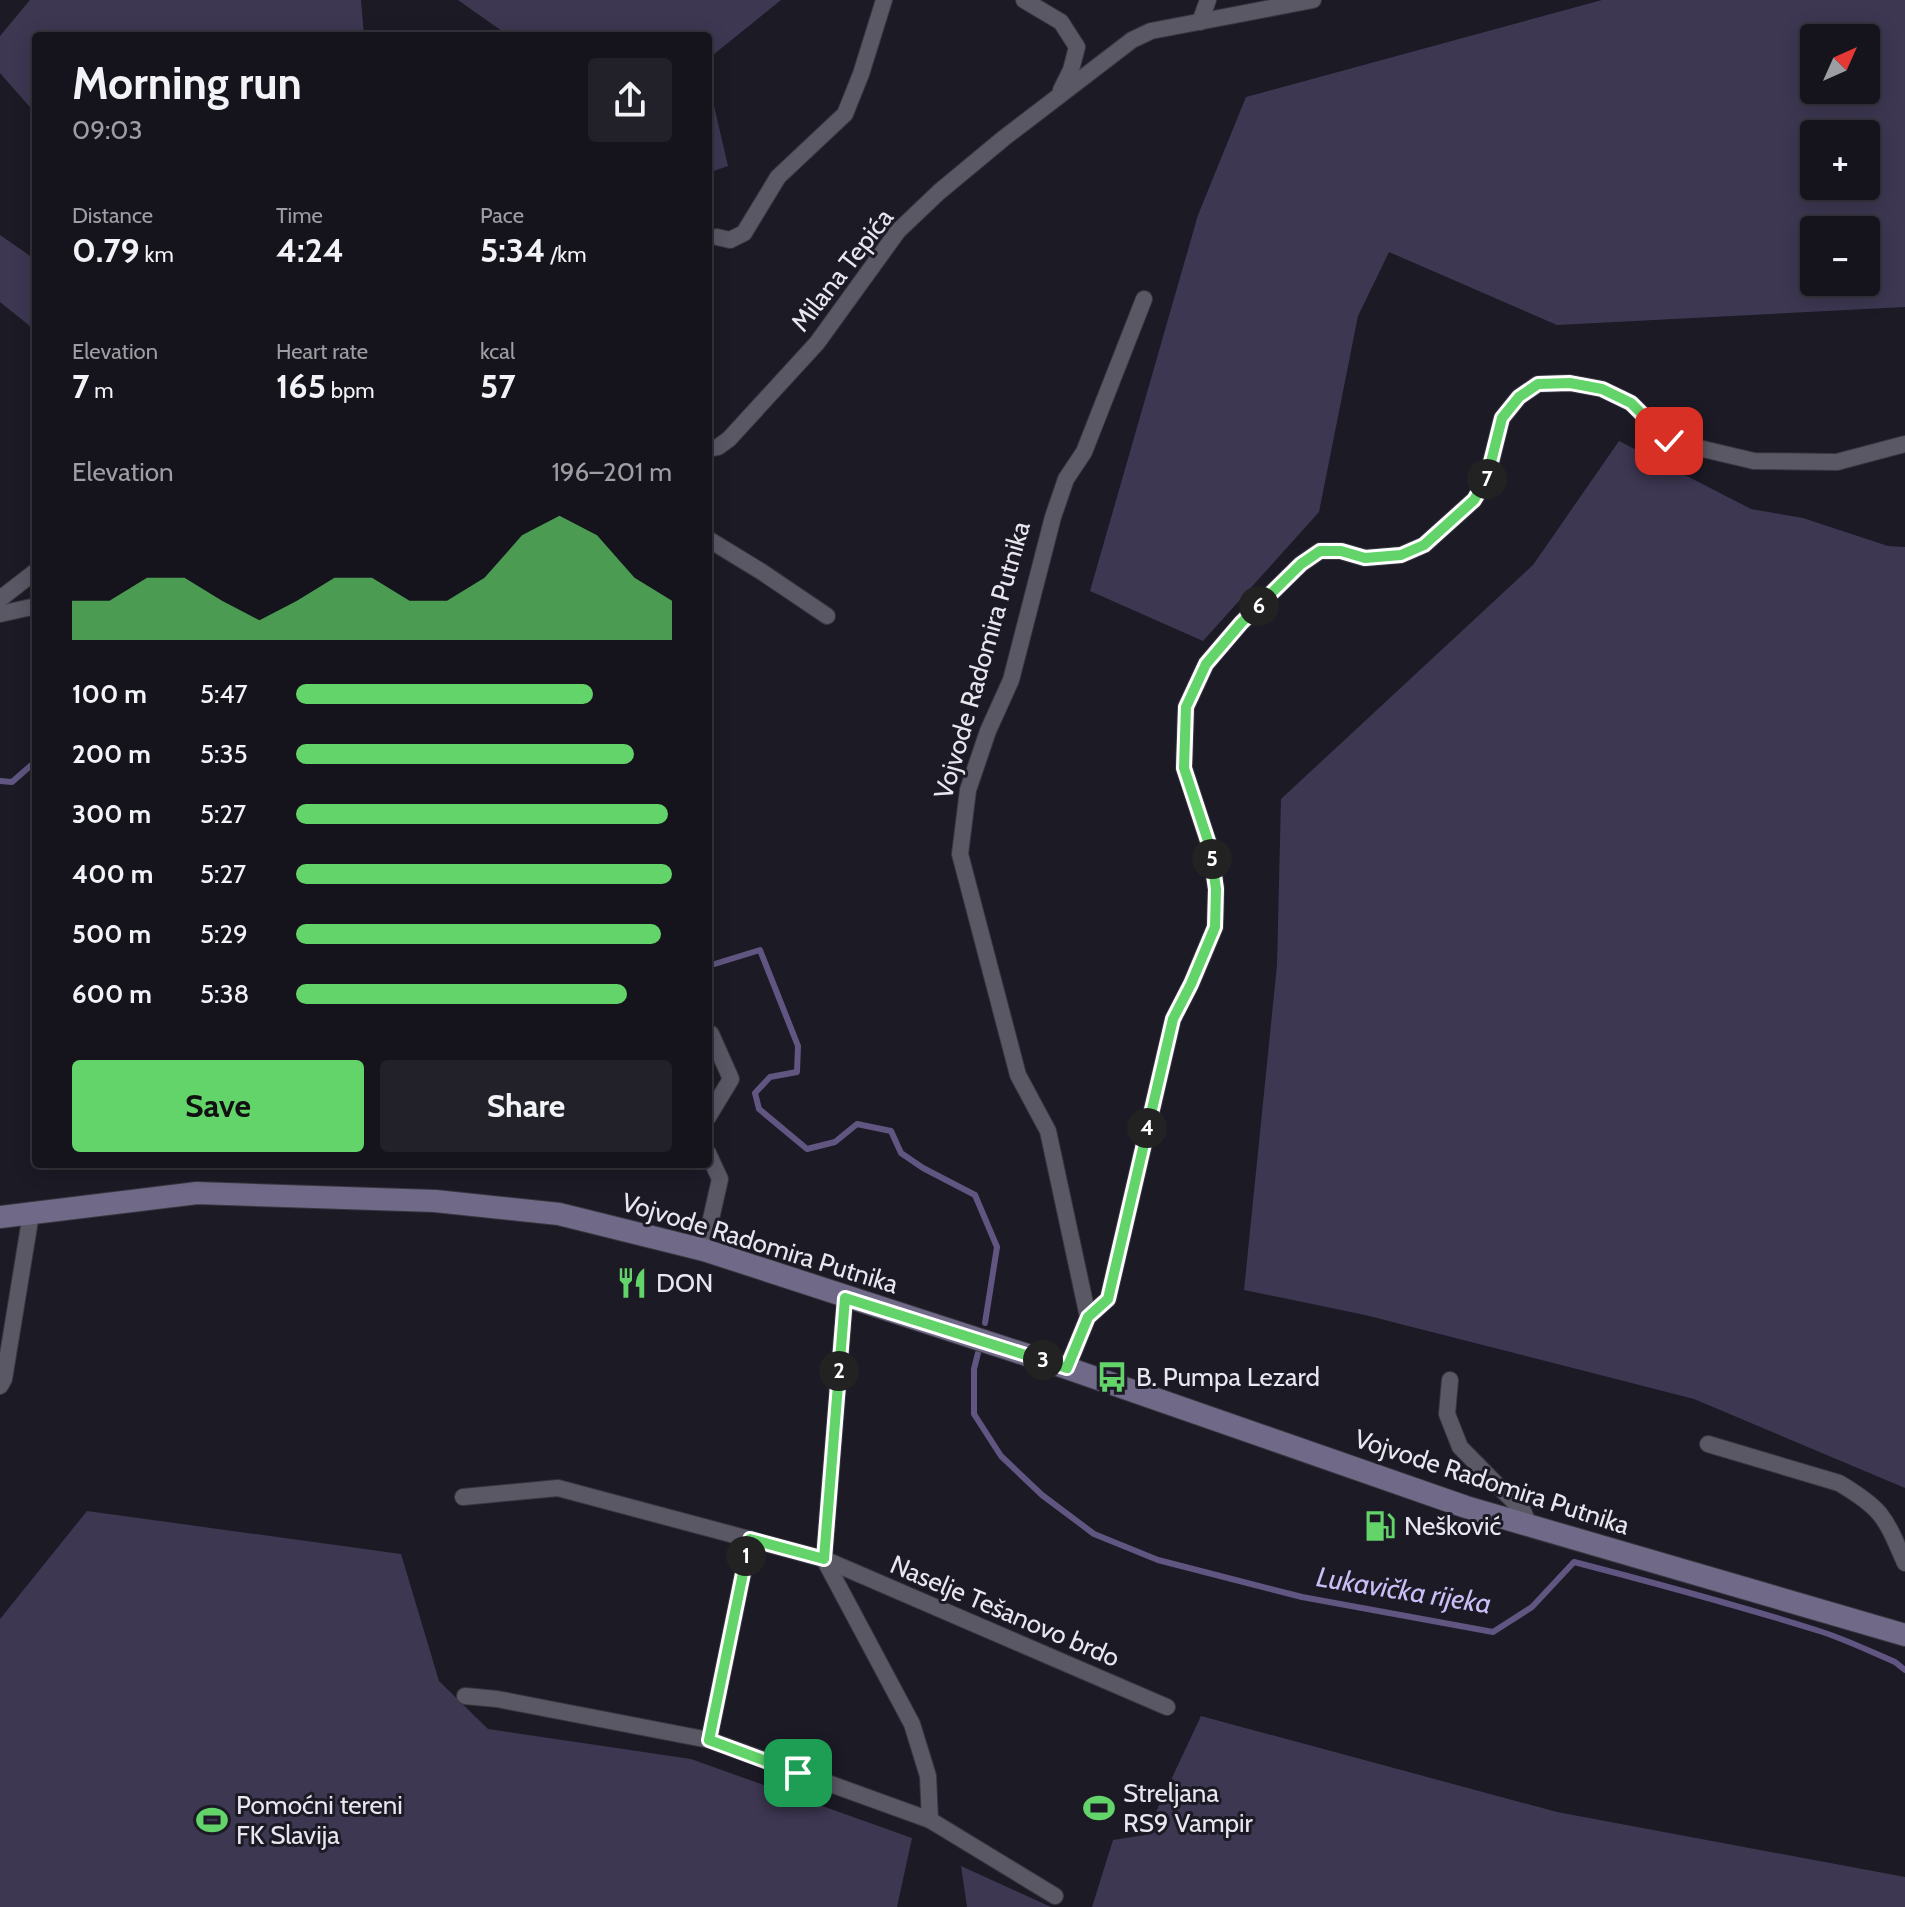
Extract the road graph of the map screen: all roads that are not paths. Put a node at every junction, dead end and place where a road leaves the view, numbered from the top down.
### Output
1 (884, 0) edge
2 (1024, 0) edge
3 (1208, 0) edge
4 (1313, 0) edge
5 (1200, 22) junction
6 (1059, 95) junction
7 (717, 237) dead end
8 (1144, 299) dead end
9 (1905, 444) edge
10 (712, 448) edge
11 (712, 541) edge
12 (32, 574) edge
13 (0, 599) edge
14 (32, 607) edge
15 (0, 614) edge
16 (827, 616) dead end
17 (712, 1036) edge
18 (712, 1110) edge
19 (712, 1162) edge
20 (31, 1214) junction
21 (0, 1217) edge
22 (704, 1250) junction
23 (845, 1298) junction
24 (1088, 1317) junction
25 (1067, 1368) junction
26 (1450, 1380) dead end
27 (1, 1382) edge
28 (1708, 1444) dead end
29 (463, 1497) dead end
30 (1529, 1525) junction
31 (750, 1539) junction
32 (824, 1559) junction
33 (1905, 1563) edge
34 (1905, 1635) edge
35 (465, 1696) dead end
36 (1167, 1707) dead end
37 (709, 1740) junction
38 (930, 1820) junction
39 (1055, 1896) dead end

1 - 7 street
2 - 6 street, Milana Tepića
3 - 5 street
4 - 5 street, Milana Tepića
5 - 6 street, Milana Tepića
6 - 10 street, Milana Tepića
8 - 24 street, Vojvode Radomira Putnika
9 - 24 street
11 - 16 street
12 - 13 street
14 - 15 street
17 - 18 street
19 - 22 street
20 - 21 main road, Vojvode Radomira Putnika
20 - 22 main road, Vojvode Radomira Putnika
20 - 27 street
22 - 23 main road, Vojvode Radomira Putnika
23 - 25 main road, Vojvode Radomira Putnika
23 - 32 street
24 - 25 street
25 - 30 main road, Vojvode Radomira Putnika
26 - 30 street
28 - 33 street
29 - 31 street, Naselje Tešanovo brdo
30 - 34 main road, Vojvode Radomira Putnika
31 - 32 street, Naselje Tešanovo brdo
31 - 37 street
32 - 36 street, Naselje Tešanovo brdo
32 - 38 street
35 - 37 street
37 - 38 street
38 - 39 street

